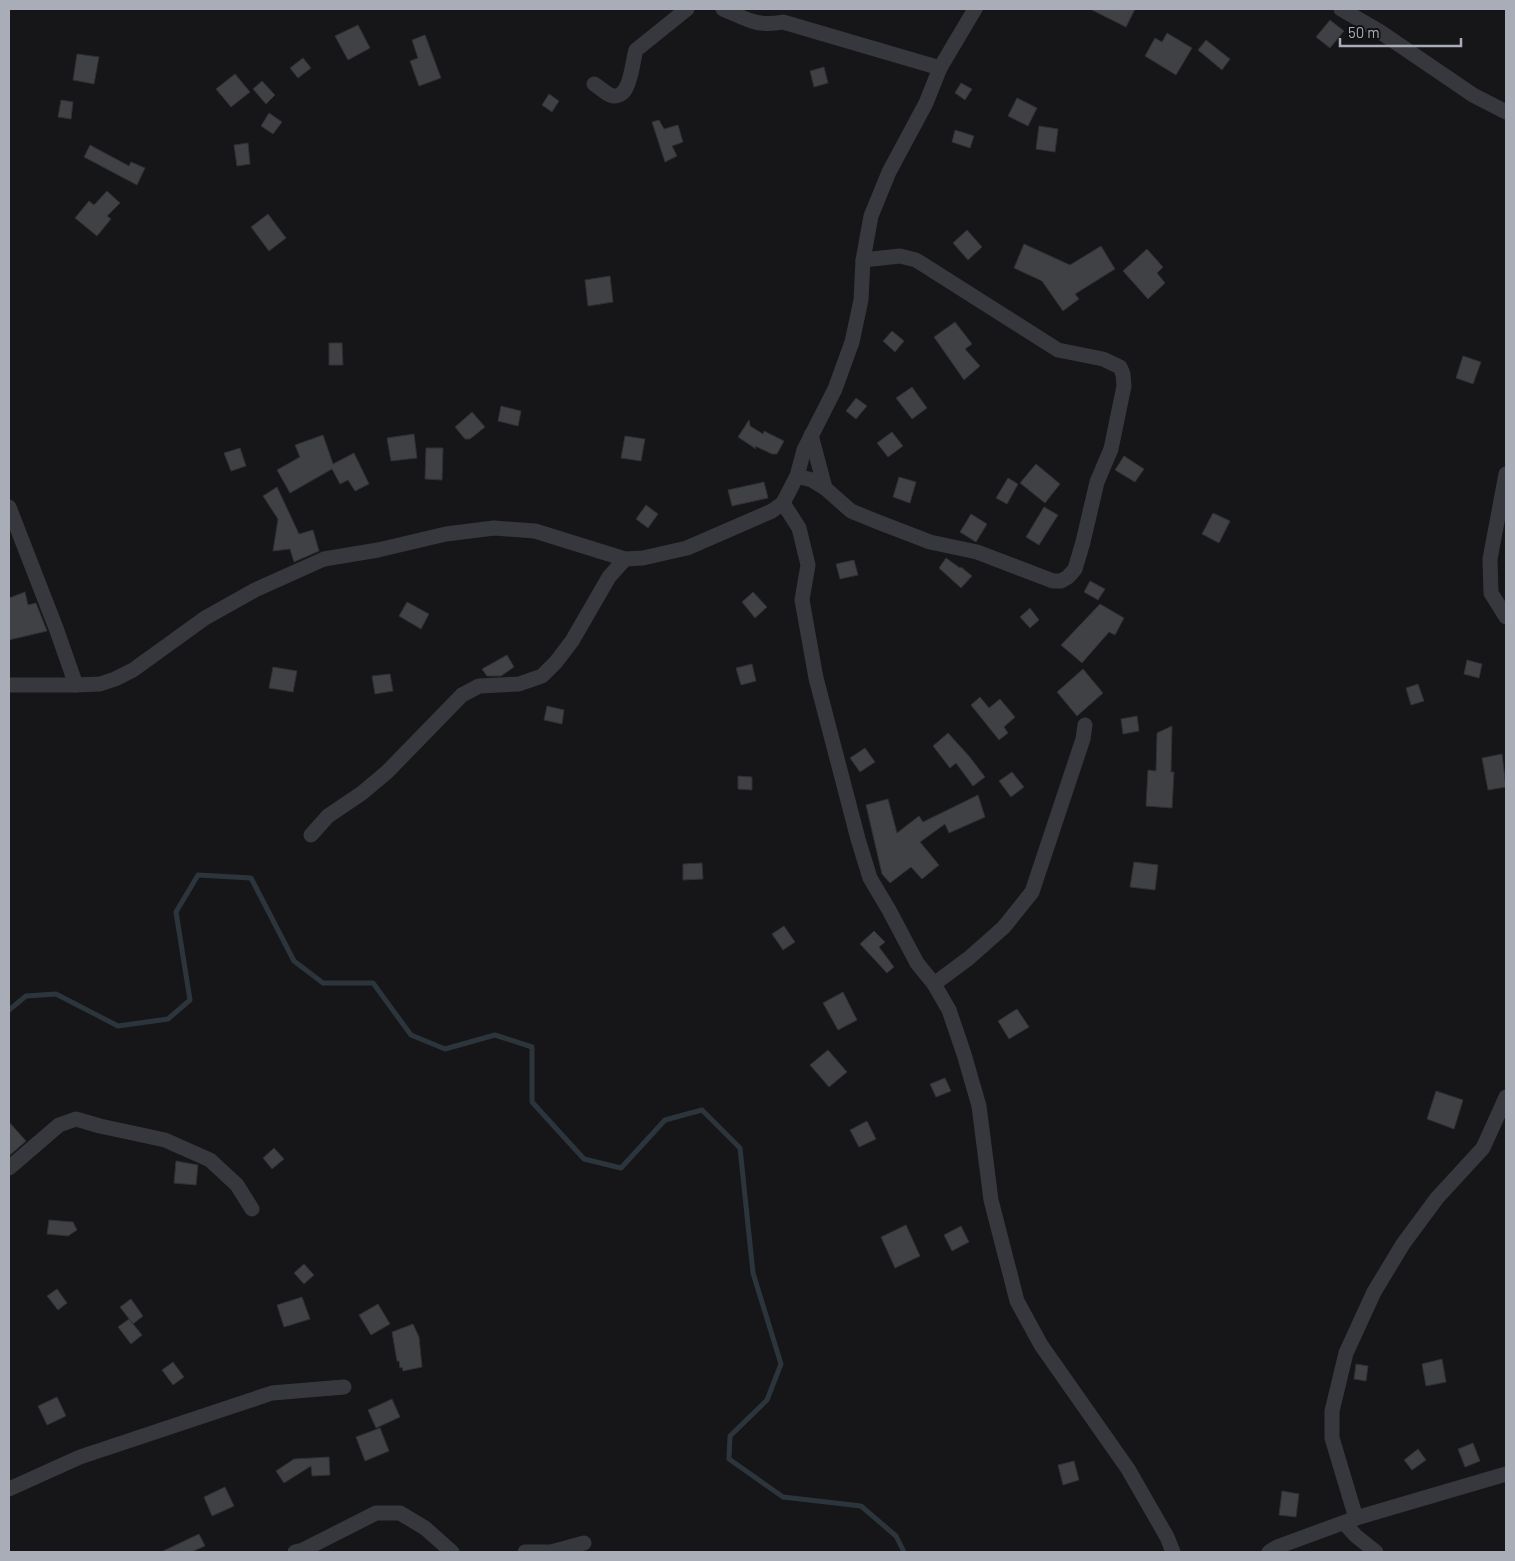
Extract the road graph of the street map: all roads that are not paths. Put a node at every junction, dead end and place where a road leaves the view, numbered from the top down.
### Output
1 (687, 9) edge
2 (723, 9) edge
3 (975, 9) edge
4 (1341, 9) edge
5 (940, 68) junction
6 (594, 84) dead end
7 (1506, 112) edge
8 (863, 260) junction
9 (811, 436) junction
10 (1506, 474) edge
11 (797, 476) junction
12 (825, 488) junction
13 (783, 503) junction
14 (9, 507) edge
15 (625, 559) junction
16 (1506, 617) edge
17 (9, 685) edge
18 (76, 685) junction
19 (1085, 725) dead end
20 (311, 835) dead end
21 (934, 984) junction
22 (1506, 1097) edge
23 (9, 1168) edge
24 (252, 1210) dead end
25 (344, 1387) dead end
26 (1506, 1474) edge
27 (9, 1489) edge
28 (1350, 1521) junction
29 (584, 1543) dead end
30 (295, 1552) edge
31 (452, 1552) edge
32 (525, 1552) edge
33 (1173, 1552) edge
34 (1269, 1552) edge
35 (1376, 1552) edge

1 - 6 street
2 - 5 street
3 - 5 street
4 - 7 street
5 - 8 street
8 - 9 street
8 - 12 street
9 - 11 street
9 - 12 street
10 - 16 street
11 - 12 street
11 - 13 street
13 - 15 street
13 - 21 street
14 - 18 street
15 - 18 street
15 - 20 street
17 - 18 street
19 - 21 street
21 - 33 street
22 - 28 street
23 - 24 street
25 - 27 street
26 - 28 street
28 - 34 street
28 - 35 street
29 - 32 street
30 - 31 street

